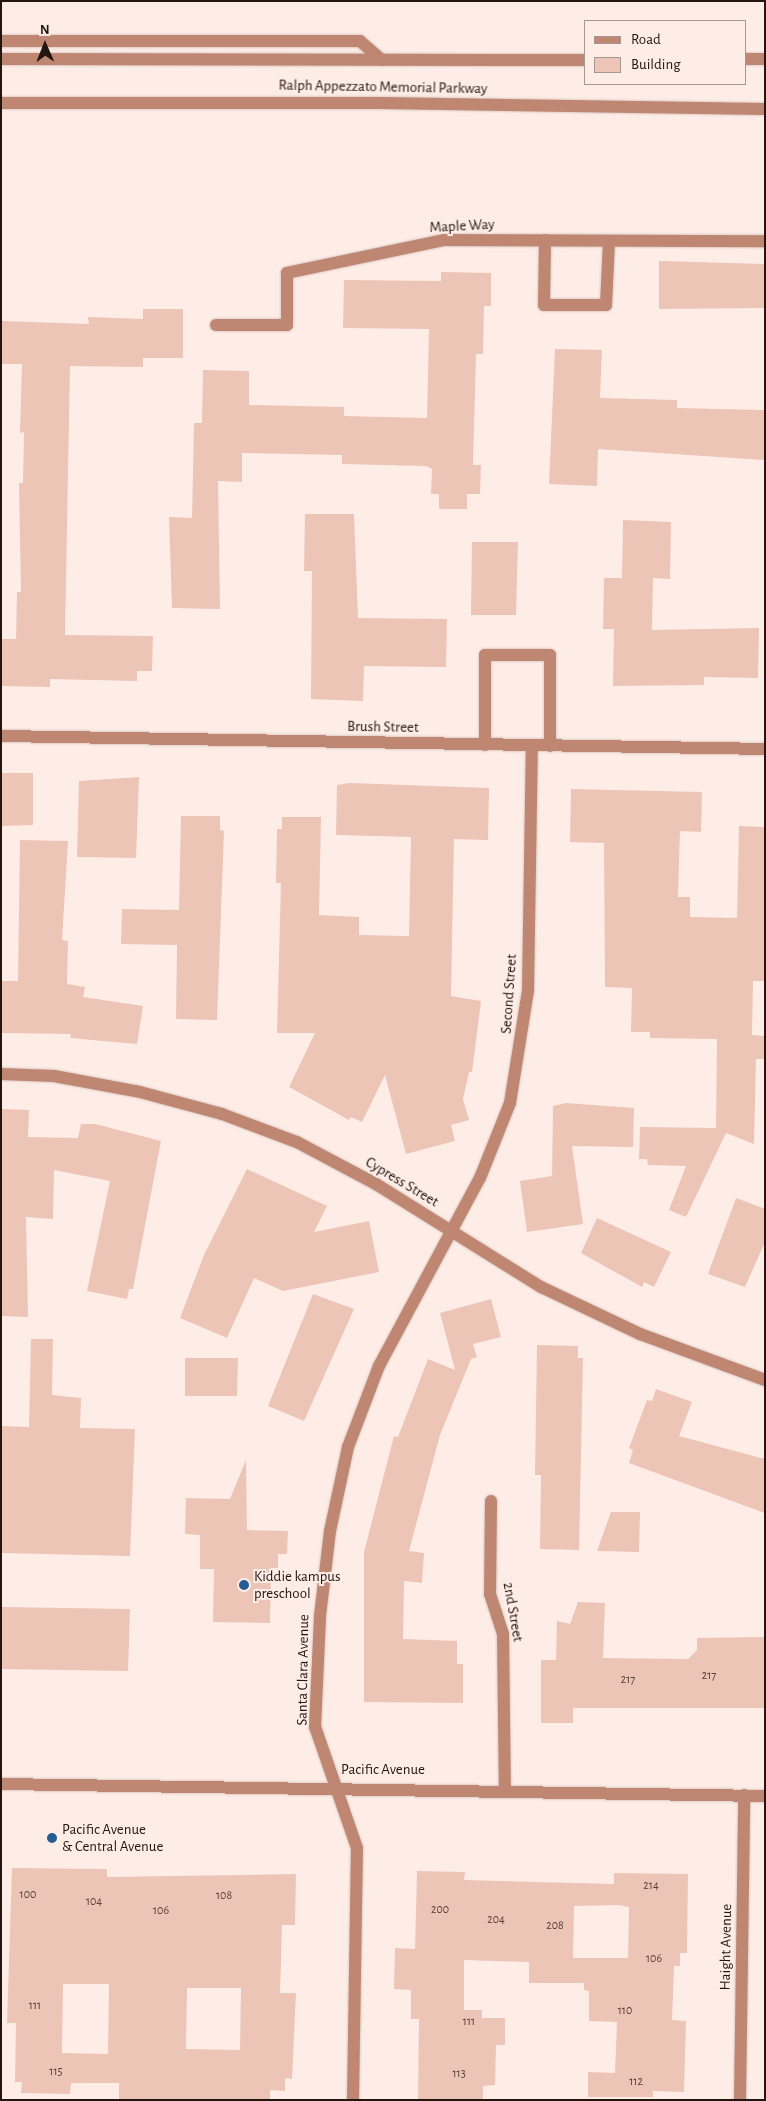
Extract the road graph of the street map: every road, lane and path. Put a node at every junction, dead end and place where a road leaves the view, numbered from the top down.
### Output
1 (1, 41) edge
2 (1, 59) edge
3 (746, 59) edge
4 (765, 59) edge
5 (382, 60) junction
6 (584, 60) edge
7 (1, 103) edge
8 (765, 109) edge
9 (545, 240) junction
10 (609, 241) junction
11 (765, 241) edge
12 (216, 325) dead end
13 (1, 736) edge
14 (485, 745) junction
15 (532, 746) junction
16 (550, 746) junction
17 (765, 749) edge
18 (1, 1074) edge
19 (451, 1231) junction
20 (765, 1380) edge
21 (491, 1501) dead end
22 (1, 1784) edge
23 (336, 1786) junction
24 (505, 1788) junction
25 (744, 1795) junction
26 (765, 1796) edge
27 (353, 2100) edge
28 (740, 2100) edge

1 - 5 street
2 - 5 street, Ralph Appezzato Memorial Parkway
3 - 4 street
5 - 6 street, Ralph Appezzato Memorial Parkway
7 - 8 street, Ralph Appezzato Memorial Parkway
9 - 10 street, Maple Way
9 - 10 street
9 - 12 street, Maple Way
10 - 11 street, Maple Way
13 - 14 street, Brush Street
14 - 15 street, Brush Street
14 - 16 street
15 - 16 street, Brush Street
15 - 19 street, Second Street
16 - 17 street, Brush Street
18 - 19 street, Cypress Street
19 - 20 street, Cypress Street
19 - 23 street, Santa Clara Avenue
21 - 24 street, 2nd Street
22 - 23 street, Pacific Avenue
23 - 24 street, Pacific Avenue
23 - 27 street, Santa Clara Avenue
24 - 25 street, Pacific Avenue
25 - 26 street, Pacific Avenue
25 - 28 street, Haight Avenue

